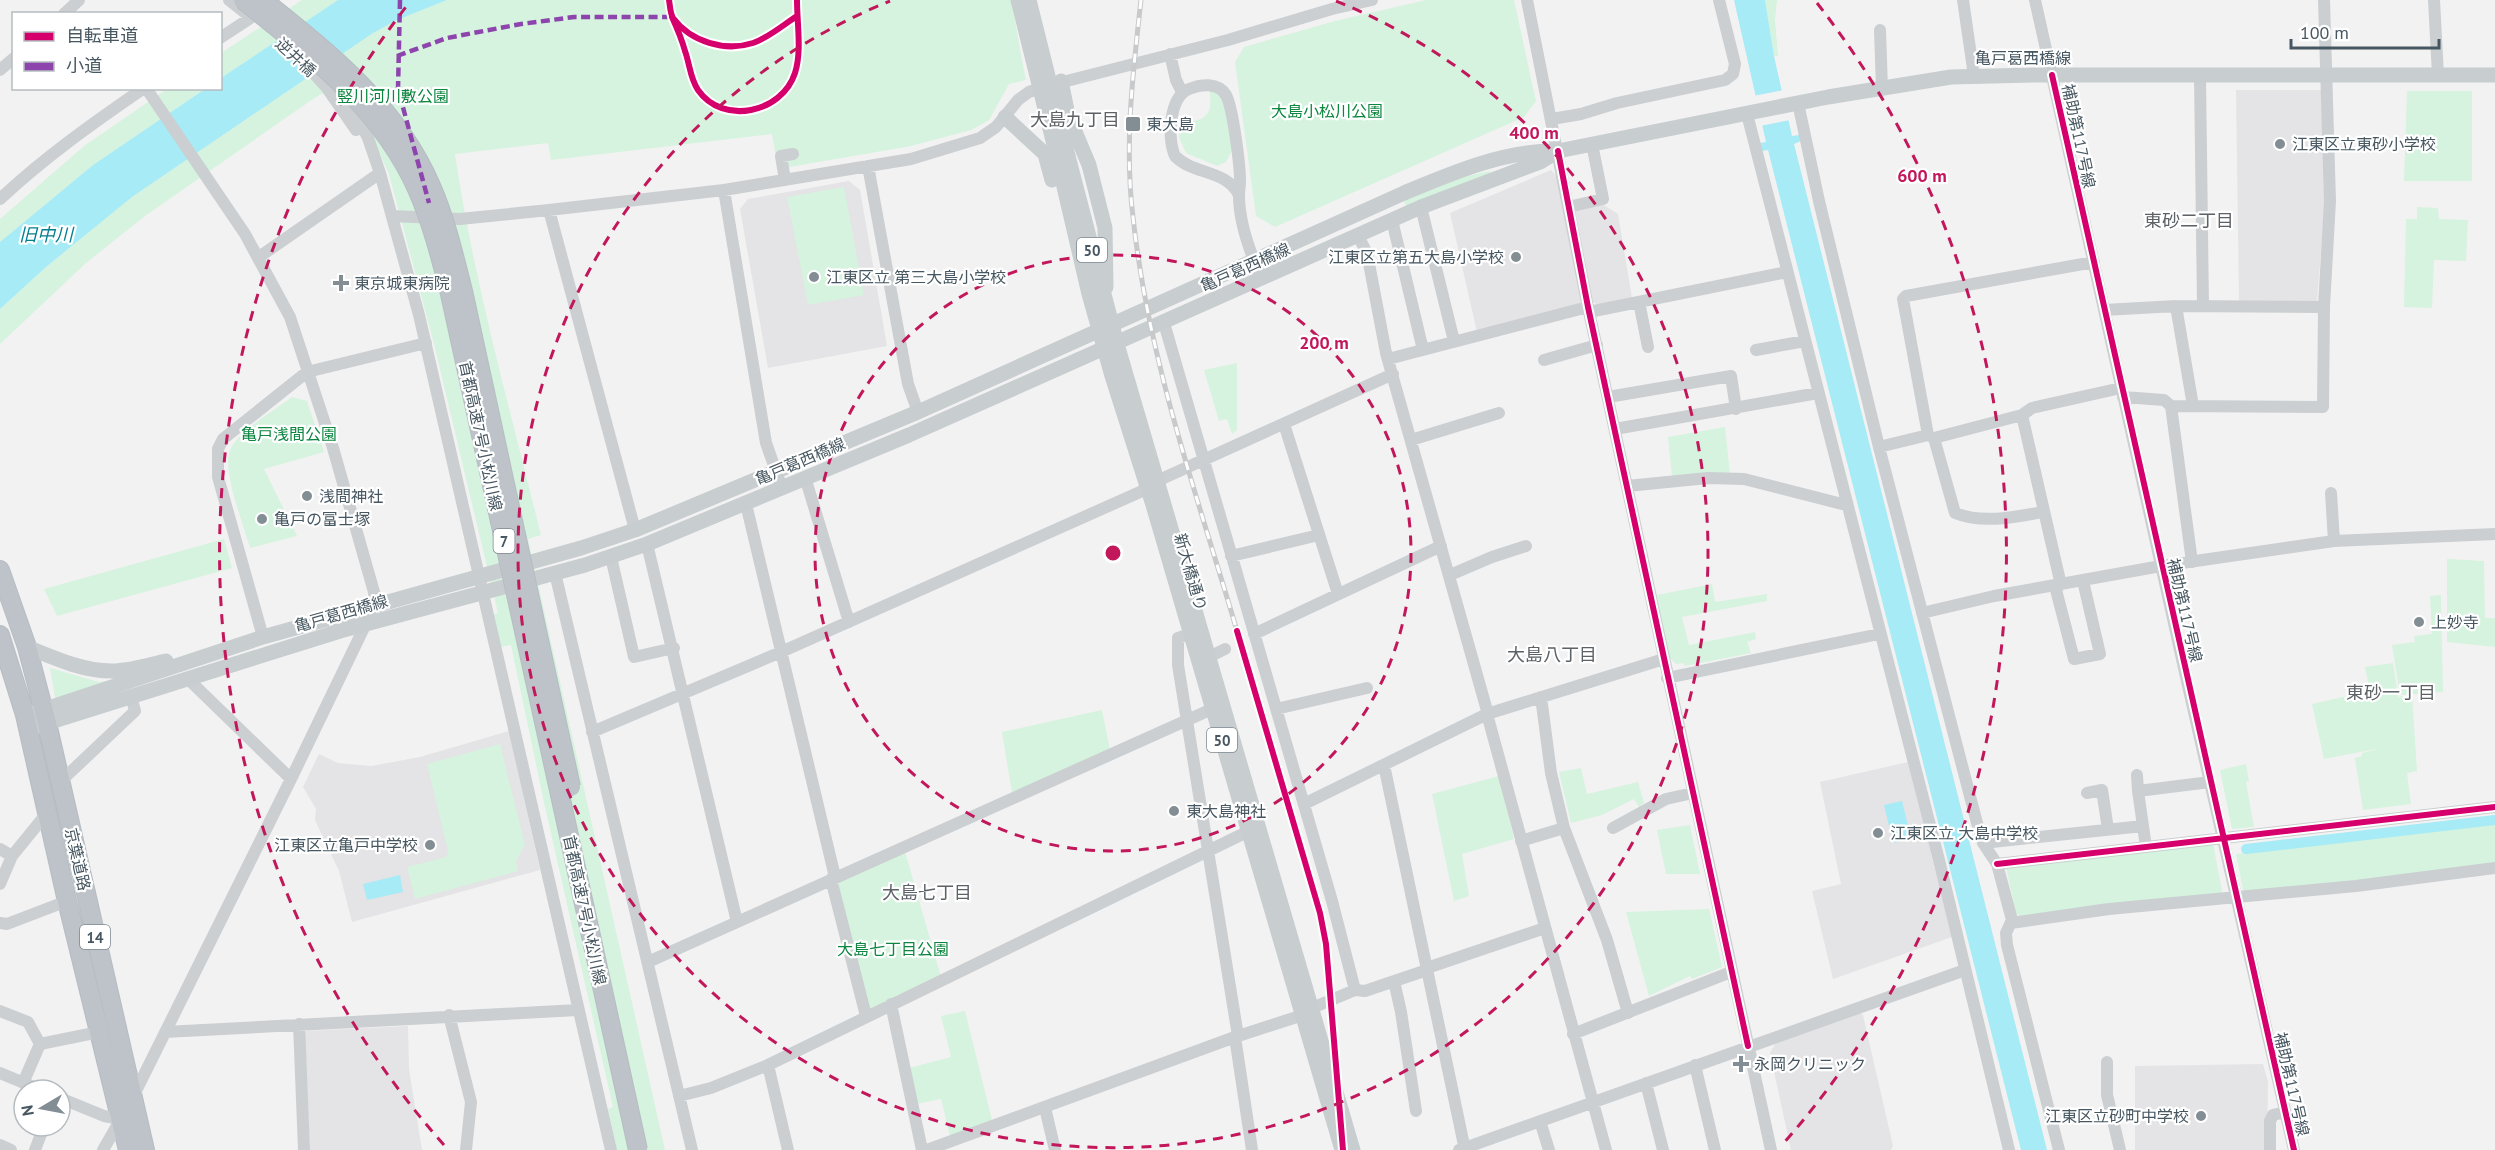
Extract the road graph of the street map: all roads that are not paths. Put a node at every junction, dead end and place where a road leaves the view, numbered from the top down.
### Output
1 (229, 0) edge
2 (243, 0) edge
3 (263, 0) edge
4 (278, 0) edge
5 (1018, 0) edge
6 (1029, 0) edge
7 (1372, 0) edge
8 (1527, 0) edge
9 (1719, 0) edge
10 (1963, 0) edge
11 (2035, 0) edge
12 (2324, 0) edge
13 (2434, 0) edge
14 (252, 17) junction
15 (1880, 30) dead end
16 (222, 37) edge
17 (1170, 54) junction
18 (12, 60) edge
19 (0, 70) edge
20 (2052, 75) junction
21 (2438, 75) junction
22 (2495, 75) edge
23 (1974, 76) junction
24 (2200, 76) junction
25 (2326, 76) junction
26 (1061, 81) junction
27 (1882, 89) junction
28 (142, 90) edge
29 (146, 90) edge
30 (1182, 92) junction
31 (341, 98) junction
32 (1796, 103) junction
33 (1749, 113) junction
34 (1005, 117) junction
35 (1552, 118) junction
36 (1592, 144) junction
37 (1236, 145) junction
38 (1558, 151) junction
39 (793, 153) dead end
40 (1063, 159) junction
41 (868, 166) junction
42 (1203, 170) junction
43 (380, 173) junction
44 (785, 180) junction
45 (724, 190) junction
46 (1404, 193) junction
47 (1239, 195) junction
48 (0, 199) edge
49 (1372, 207) junction
50 (1421, 207) junction
51 (1568, 207) junction
52 (549, 210) junction
53 (392, 216) junction
54 (1395, 219) junction
55 (1358, 236) junction
56 (259, 257) junction
57 (1254, 262) junction
58 (2094, 262) junction
59 (1787, 272) junction
60 (1262, 279) junction
61 (1089, 294) junction
62 (1105, 300) junction
63 (1639, 302) junction
64 (2176, 306) junction
65 (2203, 306) junction
66 (2324, 307) junction
67 (1589, 309) junction
68 (2104, 310) junction
69 (1164, 323) junction
70 (1105, 329) junction
71 (1454, 341) junction
72 (1805, 341) junction
73 (426, 343) junction
74 (1597, 345) junction
75 (1110, 346) junction
76 (1648, 347) dead end
77 (1423, 350) junction
78 (1756, 350) dead end
79 (1388, 359) junction
80 (1544, 360) dead end
81 (308, 372) junction
82 (1393, 374) junction
83 (1818, 393) junction
84 (2122, 393) junction
85 (1608, 397) junction
86 (2171, 406) junction
87 (2193, 406) junction
88 (1736, 408) junction
89 (918, 412) junction
90 (1499, 413) dead end
91 (2022, 415) junction
92 (1284, 424) junction
93 (1616, 429) junction
94 (1931, 437) junction
95 (1411, 440) junction
96 (1880, 447) junction
97 (1203, 461) junction
98 (775, 473) junction
99 (805, 477) junction
100 (1152, 485) junction
101 (1627, 486) junction
102 (782, 489) junction
103 (2331, 493) dead end
104 (746, 504) junction
105 (1846, 505) junction
106 (2043, 512) junction
107 (634, 530) junction
108 (2495, 534) edge
109 (1319, 535) junction
110 (2334, 541) junction
111 (647, 543) junction
112 (1441, 546) junction
113 (1526, 546) dead end
114 (1231, 556) junction
115 (611, 557) junction
116 (2192, 562) junction
117 (2161, 566) junction
118 (0, 570) edge
119 (555, 573) junction
120 (479, 575) junction
121 (1450, 575) junction
122 (2083, 581) junction
123 (2058, 585) junction
124 (482, 592) junction
125 (1338, 594) junction
126 (375, 604) junction
127 (1922, 613) junction
128 (849, 622) junction
129 (368, 623) junction
130 (1190, 634) junction
131 (1254, 634) junction
132 (1879, 634) junction
133 (0, 635) edge
134 (264, 637) junction
135 (27, 648) junction
136 (674, 648) junction
137 (226, 649) junction
138 (1225, 649) dead end
139 (781, 652) junction
140 (4, 655) edge
141 (1209, 657) junction
142 (1664, 659) junction
143 (187, 678) junction
144 (1667, 678) junction
145 (1367, 688) dead end
146 (684, 694) junction
147 (131, 696) junction
148 (1541, 697) junction
149 (1212, 709) junction
150 (1276, 709) junction
151 (1487, 714) junction
152 (45, 716) junction
153 (1188, 718) junction
154 (26, 722) junction
155 (592, 732) junction
156 (1384, 765) junction
157 (2137, 776) dead end
158 (291, 779) junction
159 (60, 782) junction
160 (2210, 782) junction
161 (2138, 791) junction
162 (1693, 793) junction
163 (2087, 793) dead end
164 (1304, 804) junction
165 (2495, 807) edge
166 (47, 813) junction
167 (2143, 826) junction
168 (1564, 828) junction
169 (1613, 828) dead end
170 (2108, 829) junction
171 (1249, 831) junction
172 (2222, 837) junction
173 (1521, 841) junction
174 (1983, 843) junction
175 (2146, 847) junction
176 (0, 849) edge
177 (1208, 850) junction
178 (12, 856) junction
179 (1997, 864) junction
180 (2495, 868) edge
181 (833, 878) junction
182 (0, 884) edge
183 (2235, 897) junction
184 (67, 901) junction
185 (737, 922) junction
186 (0, 923) edge
187 (2011, 923) junction
188 (1545, 928) junction
189 (648, 962) junction
190 (1427, 969) junction
191 (1965, 970) junction
192 (1731, 972) junction
193 (1394, 981) junction
194 (1354, 987) junction
195 (891, 1005) junction
196 (578, 1010) junction
197 (0, 1011) edge
198 (1307, 1012) junction
199 (1628, 1013) junction
200 (449, 1015) junction
201 (866, 1016) junction
202 (299, 1024) junction
203 (99, 1032) junction
204 (165, 1032) junction
205 (1573, 1034) junction
206 (1236, 1036) junction
207 (40, 1044) junction
208 (1748, 1046) junction
209 (2107, 1062) dead end
210 (768, 1065) junction
211 (1695, 1065) junction
212 (26, 1078) edge
213 (1646, 1083) junction
214 (679, 1096) junction
215 (132, 1098) junction
216 (1592, 1102) junction
217 (72, 1103) edge
218 (1045, 1110) junction
219 (1416, 1111) dead end
220 (2285, 1112) junction
221 (121, 1119) junction
222 (1540, 1121) junction
223 (0, 1145) edge
224 (1463, 1149) edge
225 (11, 1150) edge
226 (103, 1150) edge
227 (128, 1150) edge
228 (145, 1150) edge
229 (304, 1150) edge
230 (466, 1150) edge
231 (611, 1150) edge
232 (638, 1150) edge
233 (650, 1150) edge
234 (692, 1150) edge
235 (788, 1150) edge
236 (924, 1150) edge
237 (1055, 1150) edge
238 (1252, 1150) edge
239 (1342, 1150) edge
240 (1353, 1150) edge
241 (1549, 1150) edge
242 (1606, 1150) edge
243 (1663, 1150) edge
244 (1714, 1150) edge
245 (1771, 1150) edge
246 (2009, 1150) edge
247 (2059, 1150) edge
248 (2120, 1150) edge
249 (2270, 1150) edge
250 (2294, 1150) edge

1 - 14 street, 逆井橋
2 - 232 highway, 首都高速7号小松川線 / 7, bridge
3 - 233 highway, 首都高速7号小松川線 / 7, bridge
4 - 31 street, bridge
5 - 40 main road, 新大橋通り / 50, bridge
6 - 40 main road, 新大橋通り / 50, bridge
7 - 17 street
8 - 35 street
9 - 35 street
10 - 23 street
11 - 20 street, 補助第117号線
12 - 25 street
13 - 21 street
14 - 16 street
14 - 31 street, 逆井橋
15 - 27 street
17 - 26 street
17 - 30 street
18 - 19 street
20 - 23 main road, 亀戸葛西橋線
20 - 24 main road, 亀戸葛西橋線
20 - 58 street, 補助第117号線
21 - 22 main road, 亀戸葛西橋線
21 - 25 main road, 亀戸葛西橋線
23 - 27 main road, 亀戸葛西橋線
24 - 25 main road, 亀戸葛西橋線
24 - 65 street
25 - 66 street
26 - 34 street
26 - 62 main road
27 - 32 main road, 亀戸葛西橋線
28 - 48 street
29 - 56 street
30 - 37 street
30 - 42 street
31 - 43 street
32 - 33 main road, 亀戸葛西橋線
32 - 96 street
33 - 36 main road, 亀戸葛西橋線
33 - 59 street
34 - 41 street
34 - 61 main road
35 - 38 street
36 - 38 main road, 亀戸葛西橋線
36 - 51 street
37 - 42 street
37 - 47 street
38 - 46 main road, 亀戸葛西橋線
38 - 50 main road, 亀戸葛西橋線
38 - 51 street
39 - 44 street
40 - 61 main road, 新大橋通り / 50
40 - 62 main road, 新大橋通り / 50
41 - 44 street
41 - 89 street
42 - 47 street
43 - 53 street
43 - 56 street
44 - 45 street
45 - 52 street
45 - 98 street
46 - 49 main road, 亀戸葛西橋線
46 - 54 main road
47 - 57 street
49 - 54 main road
49 - 57 main road, 亀戸葛西橋線
50 - 54 main road, 亀戸葛西橋線
50 - 71 street
51 - 67 street
52 - 53 street
52 - 107 street
53 - 73 street
54 - 55 main road, 亀戸葛西橋線
54 - 77 street
55 - 60 main road, 亀戸葛西橋線
55 - 79 street
56 - 81 street
57 - 60 street
57 - 70 main road, 亀戸葛西橋線
58 - 68 street, 補助第117号線
58 - 94 street
59 - 63 street
59 - 72 street
60 - 69 main road, 亀戸葛西橋線
61 - 70 main road, 新大橋通り / 50
62 - 70 main road, 新大橋通り / 50
63 - 67 street
63 - 76 street
64 - 65 street
64 - 68 street
64 - 87 street
65 - 66 street
66 - 87 street
67 - 71 street
67 - 74 street
68 - 84 street, 補助第117号線
69 - 75 main road, 亀戸葛西橋線
69 - 97 street
70 - 75 main road, 新大橋通り / 50
70 - 89 main road, 亀戸葛西橋線
71 - 77 street
72 - 78 street
72 - 83 street
73 - 81 street
73 - 120 street
74 - 80 street
74 - 85 street
75 - 99 main road, 亀戸葛西橋線
75 - 100 main road, 新大橋通り / 50
77 - 79 street
79 - 82 street
81 - 126 street
81 - 134 street
82 - 92 street
82 - 95 street
83 - 88 street
83 - 105 street
84 - 86 street
84 - 91 street
84 - 117 street, 補助第117号線
85 - 88 street
85 - 93 street
86 - 87 street
86 - 116 street
88 - 93 street
89 - 98 main road, 亀戸葛西橋線
90 - 95 street
91 - 94 street
91 - 106 street
92 - 97 street
92 - 109 street
93 - 101 street
94 - 96 street
94 - 106 street
95 - 112 street
96 - 127 street
97 - 100 street
97 - 114 street
98 - 102 street
98 - 107 main road, 亀戸葛西橋線
99 - 102 main road, 亀戸葛西橋線
99 - 128 street
100 - 128 street
100 - 130 main road, 新大橋通り / 50
100 - 141 main road, 新大橋通り / 50
101 - 105 street
101 - 142 street
102 - 104 main road, 亀戸葛西橋線
103 - 110 street
104 - 111 main road, 亀戸葛西橋線
104 - 139 street
105 - 132 street
106 - 123 street
107 - 120 main road, 亀戸葛西橋線
108 - 110 street
109 - 114 street
109 - 125 street
110 - 116 street
111 - 115 main road, 亀戸葛西橋線
111 - 136 street
112 - 121 street
112 - 125 street
113 - 121 street
114 - 131 street
115 - 119 main road, 亀戸葛西橋線
115 - 136 street
116 - 117 street
117 - 122 street
117 - 160 street, 補助第117号線
118 - 135 highway, 京葉道路 / 14
119 - 124 main road, 亀戸葛西橋線
119 - 155 street
120 - 124 street
120 - 126 main road, 亀戸葛西橋線
121 - 151 street
122 - 123 street
122 - 123 street
123 - 127 street
124 - 129 main road, 亀戸葛西橋線
124 - 196 street
125 - 131 street
126 - 129 street
126 - 134 main road, 亀戸葛西橋線
127 - 174 street
128 - 139 street
129 - 143 main road, 亀戸葛西橋線
129 - 158 street
130 - 149 main road, 新大橋通り / 50
130 - 153 street
131 - 150 street
132 - 144 street
132 - 191 street
133 - 140 highway, 京葉道路 / 14
134 - 137 main road, 亀戸葛西橋線
135 - 137 main road
135 - 140 street
135 - 152 highway, 京葉道路 / 14
136 - 146 street
137 - 152 main road, 亀戸葛西橋線
138 - 141 street
139 - 146 street
139 - 181 street
140 - 154 highway, 京葉道路 / 14
141 - 198 main road, 新大橋通り / 50
142 - 144 street
142 - 148 street
143 - 147 main road, 亀戸葛西橋線
143 - 158 street
144 - 162 street
145 - 150 street
146 - 155 street
146 - 185 street
147 - 152 main road, 亀戸葛西橋線
147 - 159 street
148 - 151 street
148 - 168 street
149 - 153 street
149 - 171 main road, 新大橋通り / 50
150 - 164 street
151 - 156 street
151 - 173 street
152 - 154 main road, 亀戸葛西橋線
152 - 159 highway, 京葉道路 / 14
153 - 177 street
153 - 181 street
154 - 166 highway, 京葉道路 / 14
155 - 189 street
156 - 164 street
156 - 190 street
157 - 161 street
158 - 204 street
159 - 215 highway, 京葉道路 / 14
160 - 161 street
160 - 172 street, 補助第117号線
161 - 167 street
162 - 169 street
162 - 192 street
163 - 170 street
164 - 194 street
165 - 172 street
166 - 178 street
166 - 184 highway, 京葉道路 / 14
167 - 170 street
167 - 175 street
168 - 173 street
168 - 199 street
170 - 174 street
171 - 177 street
171 - 198 main road, 新大橋通り / 50
172 - 175 street
172 - 183 street, 補助第117号線
173 - 188 street
174 - 179 street
175 - 179 street
176 - 178 street
177 - 195 street
177 - 206 street
178 - 182 street
179 - 187 street
180 - 183 street
181 - 185 street
181 - 201 street
183 - 187 street
183 - 220 street, 補助第117号線
184 - 186 street
184 - 203 highway, 京葉道路 / 14
185 - 189 street
187 - 247 street
188 - 190 street
188 - 205 street
189 - 214 street
190 - 193 street
190 - 224 street
191 - 208 street
191 - 246 street
192 - 199 street
192 - 208 street
193 - 194 street
193 - 219 street
194 - 198 street
195 - 201 street
195 - 236 street
196 - 200 street
196 - 231 street
197 - 207 street
198 - 206 street
198 - 239 main road, 新大橋通り / 50
198 - 240 main road, 新大橋通り / 50
199 - 205 street
200 - 202 street
200 - 230 street
201 - 210 street
202 - 204 street
202 - 229 street
203 - 207 street
203 - 221 highway, 京葉道路 / 14
204 - 215 street
205 - 216 street
206 - 218 street
206 - 238 street
207 - 212 street
208 - 211 street
208 - 245 street
209 - 248 street
210 - 214 street
210 - 235 street
211 - 213 street
211 - 244 street
213 - 216 street
213 - 243 street
214 - 234 street
215 - 221 street
215 - 228 highway, 京葉道路 / 14
216 - 222 street
216 - 242 street
217 - 221 street
218 - 236 street
218 - 237 street
220 - 249 street
220 - 250 street, 補助第117号線
221 - 226 street
221 - 227 highway, 京葉道路 / 14
222 - 224 street
222 - 241 street
223 - 225 street

